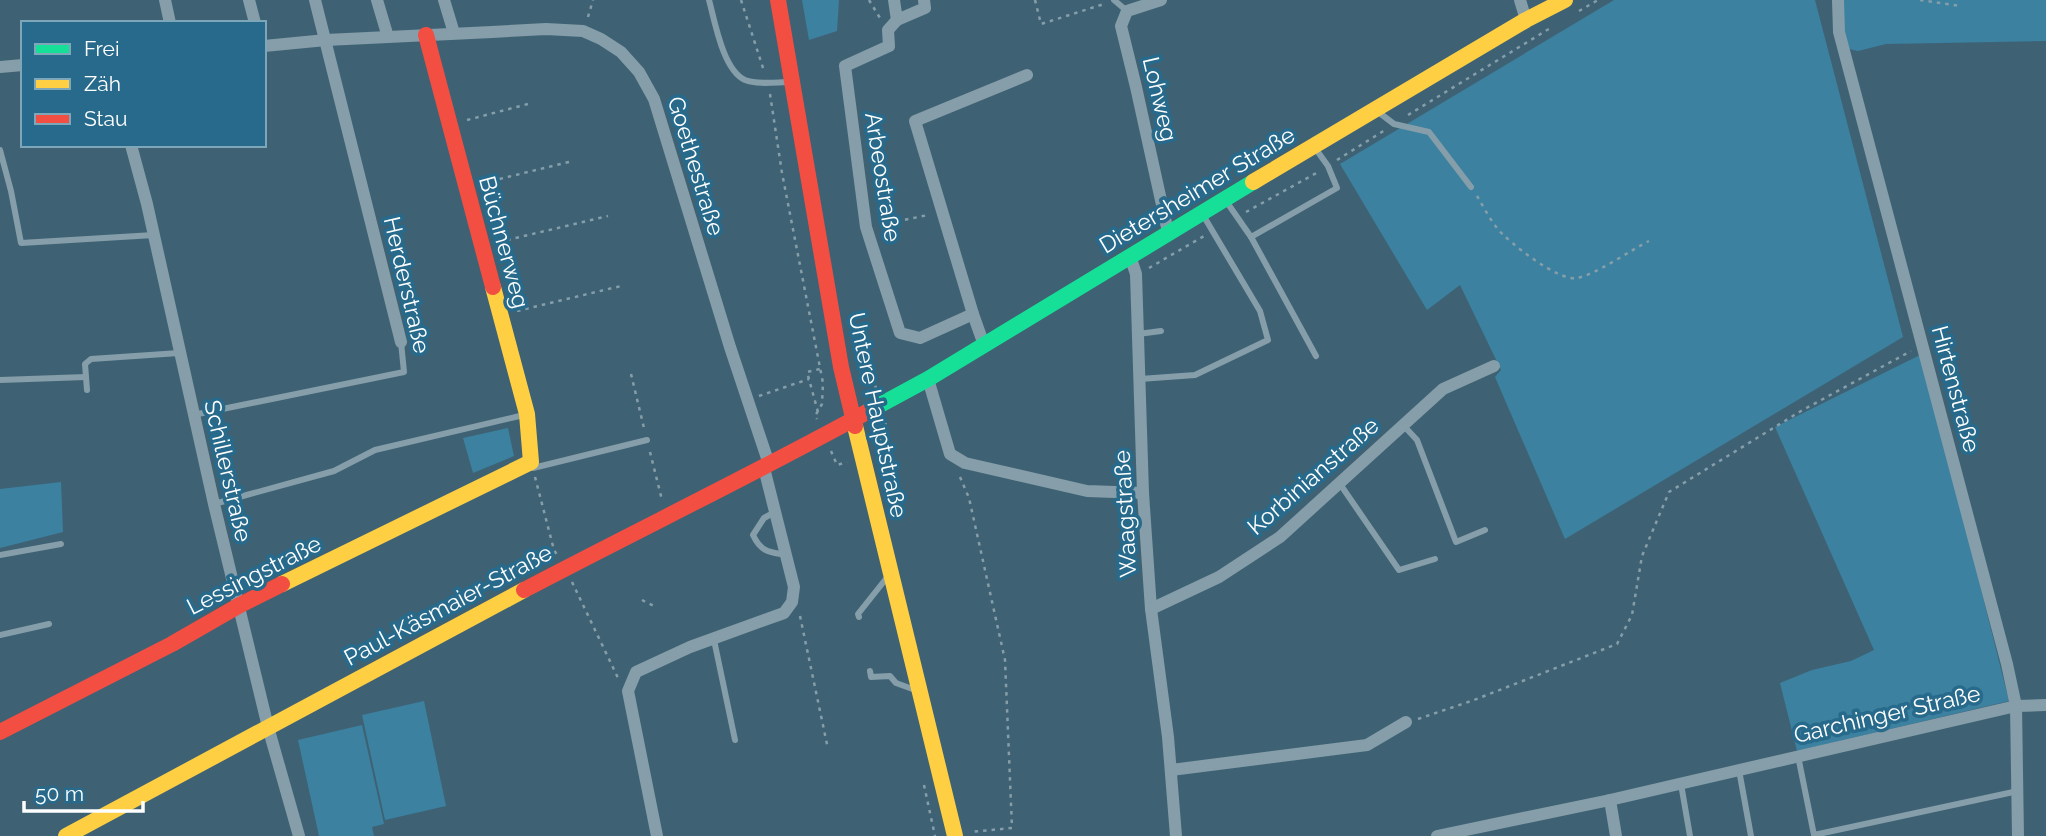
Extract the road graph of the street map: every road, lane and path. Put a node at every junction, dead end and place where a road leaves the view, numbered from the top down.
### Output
1 (165, 0) edge
2 (249, 0) edge
3 (315, 0) edge
4 (377, 0) edge
5 (444, 0) edge
6 (593, 0) edge
7 (709, 0) edge
8 (741, 0) edge
9 (778, 0) edge
10 (869, 0) edge
11 (894, 0) edge
12 (924, 0) edge
13 (1035, 0) edge
14 (1115, 0) edge
15 (1161, 0) edge
16 (1520, 0) edge
17 (1564, 0) edge
18 (1598, 0) edge
19 (1838, 0) edge
20 (1920, 0) edge
21 (1961, 6) dead end
22 (1127, 11) junction
23 (1575, 14) dead end
24 (1526, 20) junction
25 (170, 21) edge
26 (254, 21) edge
27 (892, 25) junction
28 (1551, 28) dead end
29 (583, 31) junction
30 (454, 33) junction
31 (426, 35) junction
32 (388, 37) junction
33 (326, 40) junction
34 (266, 46) edge
35 (21, 65) edge
36 (0, 67) edge
37 (1027, 75) dead end
38 (768, 82) junction
39 (792, 82) junction
40 (528, 104) dead end
41 (1375, 110) junction
42 (1394, 124) junction
43 (450, 125) junction
44 (1313, 146) junction
45 (132, 147) edge
46 (0, 150) edge
47 (573, 161) dead end
48 (1328, 166) junction
49 (466, 187) junction
50 (1471, 187) joint
51 (1225, 199) junction
52 (942, 212) junction
53 (1201, 213) junction
54 (608, 216) dead end
55 (1237, 217) junction
56 (866, 227) junction
57 (1213, 231) junction
58 (1168, 232) junction
59 (154, 235) junction
60 (1251, 237) junction
61 (1649, 241) dead end
62 (482, 246) junction
63 (1130, 256) junction
64 (1136, 274) junction
65 (621, 286) dead end
66 (973, 314) junction
67 (500, 316) junction
68 (1161, 331) dead end
69 (1138, 334) junction
70 (401, 342) joint
71 (1923, 344) junction
72 (984, 345) junction
73 (179, 353) junction
74 (1316, 356) dead end
75 (1494, 366) dead end
76 (820, 369) junction
77 (86, 377) junction
78 (809, 379) junction
79 (1140, 379) junction
80 (0, 380) edge
81 (928, 380) junction
82 (87, 390) dead end
83 (748, 400) junction
84 (819, 413) junction
85 (527, 414) junction
86 (193, 415) junction
87 (853, 421) junction
88 (1403, 425) junction
89 (824, 435) junction
90 (647, 440) dead end
91 (950, 454) junction
92 (862, 457) junction
93 (532, 465) junction
94 (766, 466) junction
95 (1340, 484) junction
96 (1143, 493) junction
97 (214, 504) junction
98 (775, 512) junction
99 (1485, 530) dead end
100 (61, 544) dead end
101 (0, 555) edge
102 (786, 555) junction
103 (1435, 559) dead end
104 (891, 573) junction
105 (642, 600) dead end
106 (240, 605) junction
107 (654, 606) dead end
108 (1151, 609) junction
109 (800, 614) dead end
110 (859, 617) dead end
111 (49, 624) dead end
112 (0, 635) edge
113 (714, 639) junction
114 (870, 671) dead end
115 (920, 692) junction
116 (2046, 705) edge
117 (2016, 706) junction
118 (1406, 722) joint
119 (268, 727) junction
120 (0, 732) edge
121 (735, 740) dead end
122 (828, 749) dead end
123 (1798, 756) junction
124 (1171, 770) junction
125 (1738, 770) junction
126 (1681, 784) junction
127 (2018, 791) junction
128 (1610, 800) junction
129 (955, 834) edge
130 (1814, 835) edge
131 (66, 836) edge
132 (299, 836) edge
133 (657, 836) edge
134 (1176, 836) edge
135 (1437, 836) edge
136 (1616, 836) edge
137 (1690, 836) edge
138 (1751, 836) edge
139 (2018, 836) edge

1 - 25 street
2 - 26 street
3 - 33 street
4 - 32 street
5 - 30 street
6 - 29 path
7 - 38 lane
8 - 38 path
9 - 39 street, Untere Hauptstraße
10 - 27 path
11 - 27 street
12 - 27 street
13 - 14 path
14 - 22 lane
15 - 22 street
16 - 24 street
17 - 24 street, Dietersheimer Straße
18 - 23 path
19 - 71 street, Hirtenstraße
20 - 21 path
22 - 58 street, Lohweg
24 - 41 street, Dietersheimer Straße
27 - 56 street, Arbeostraße
28 - 42 path
29 - 30 street, Goethestraße
29 - 83 street, Goethestraße
30 - 31 street, Goethestraße
31 - 32 street, Goethestraße
31 - 43 street, Büchnerweg
32 - 33 street, Goethestraße
33 - 34 street, Goethestraße
33 - 70 street, Herderstraße
35 - 36 street
37 - 52 street, Arbeostraße
38 - 39 lane
38 - 76 path
39 - 87 street, Untere Hauptstraße
40 - 43 path
41 - 42 lane
41 - 44 street, Dietersheimer Straße
42 - 48 path
42 - 50 lane
43 - 49 street, Büchnerweg
44 - 48 lane
44 - 51 street, Dietersheimer Straße
45 - 59 street, Schillerstraße
46 - 59 lane
47 - 49 path
48 - 55 path
48 - 60 lane
49 - 62 street, Büchnerweg
50 - 61 path
51 - 53 street, Dietersheimer Straße
51 - 55 lane
52 - 56 path
52 - 66 street, Arbeostraße
53 - 57 lane
53 - 58 street, Dietersheimer Straße
54 - 62 path
55 - 60 lane
56 - 66 street, Arbeostraße
57 - 64 path
57 - 79 lane
58 - 63 street, Dietersheimer Straße
59 - 73 street, Schillerstraße
60 - 74 lane
62 - 67 street, Büchnerweg
63 - 64 street, Waagstraße
63 - 72 street, Dietersheimer Straße
64 - 69 street, Waagstraße
65 - 67 path
66 - 72 street, Arbeostraße
67 - 85 street, Büchnerweg
68 - 69 lane
69 - 79 street, Waagstraße
70 - 86 lane, Herderstraße
71 - 117 street, Hirtenstraße
71 - 118 path
72 - 81 street, Dietersheimer Straße
73 - 77 lane
73 - 86 street, Schillerstraße
75 - 88 street, Korbinianstraße
76 - 78 path
76 - 84 path
77 - 80 lane
77 - 82 lane
78 - 83 path
78 - 84 path
79 - 96 street, Waagstraße
81 - 87 street, Dietersheimer Straße
81 - 91 street
83 - 94 street, Goethestraße
84 - 89 path
85 - 93 street, Büchnerweg
85 - 97 lane
86 - 97 street, Schillerstraße
87 - 89 street, Paul-Käsmaier-Straße
87 - 92 street, Untere Hauptstraße
88 - 95 street, Korbinianstraße
88 - 99 lane
89 - 92 path
89 - 94 street, Paul-Käsmaier-Straße
90 - 93 lane
91 - 96 street
91 - 129 path
92 - 104 street, Untere Hauptstraße
93 - 106 street, Lessingstraße
94 - 98 street, Goethestraße
94 - 119 street, Paul-Käsmaier-Straße
95 - 103 lane
95 - 108 street, Korbinianstraße
96 - 108 street, Waagstraße
97 - 106 street, Schillerstraße
98 - 102 street, Goethestraße
98 - 102 lane
100 - 101 lane
102 - 113 street, Goethestraße
104 - 110 lane
104 - 115 street, Untere Hauptstraße
105 - 107 path
106 - 119 street, Schillerstraße
106 - 120 street, Lessingstraße
108 - 124 street, Waagstraße
109 - 122 path
111 - 112 lane
113 - 121 lane
113 - 133 street, Goethestraße
114 - 115 lane
115 - 129 street, Untere Hauptstraße
116 - 117 street, Garchinger Straße
117 - 123 street, Garchinger Straße
117 - 127 street, Hirtenstraße
118 - 124 street
119 - 131 street, Paul-Käsmaier-Straße
119 - 132 street, Schillerstraße
123 - 125 street, Garchinger Straße
123 - 130 lane
124 - 134 street, Waagstraße
125 - 126 street, Garchinger Straße
125 - 138 lane
126 - 128 street, Garchinger Straße
126 - 137 lane
127 - 130 lane
127 - 139 street, Hirtenstraße
128 - 135 street, Garchinger Straße
128 - 136 street

